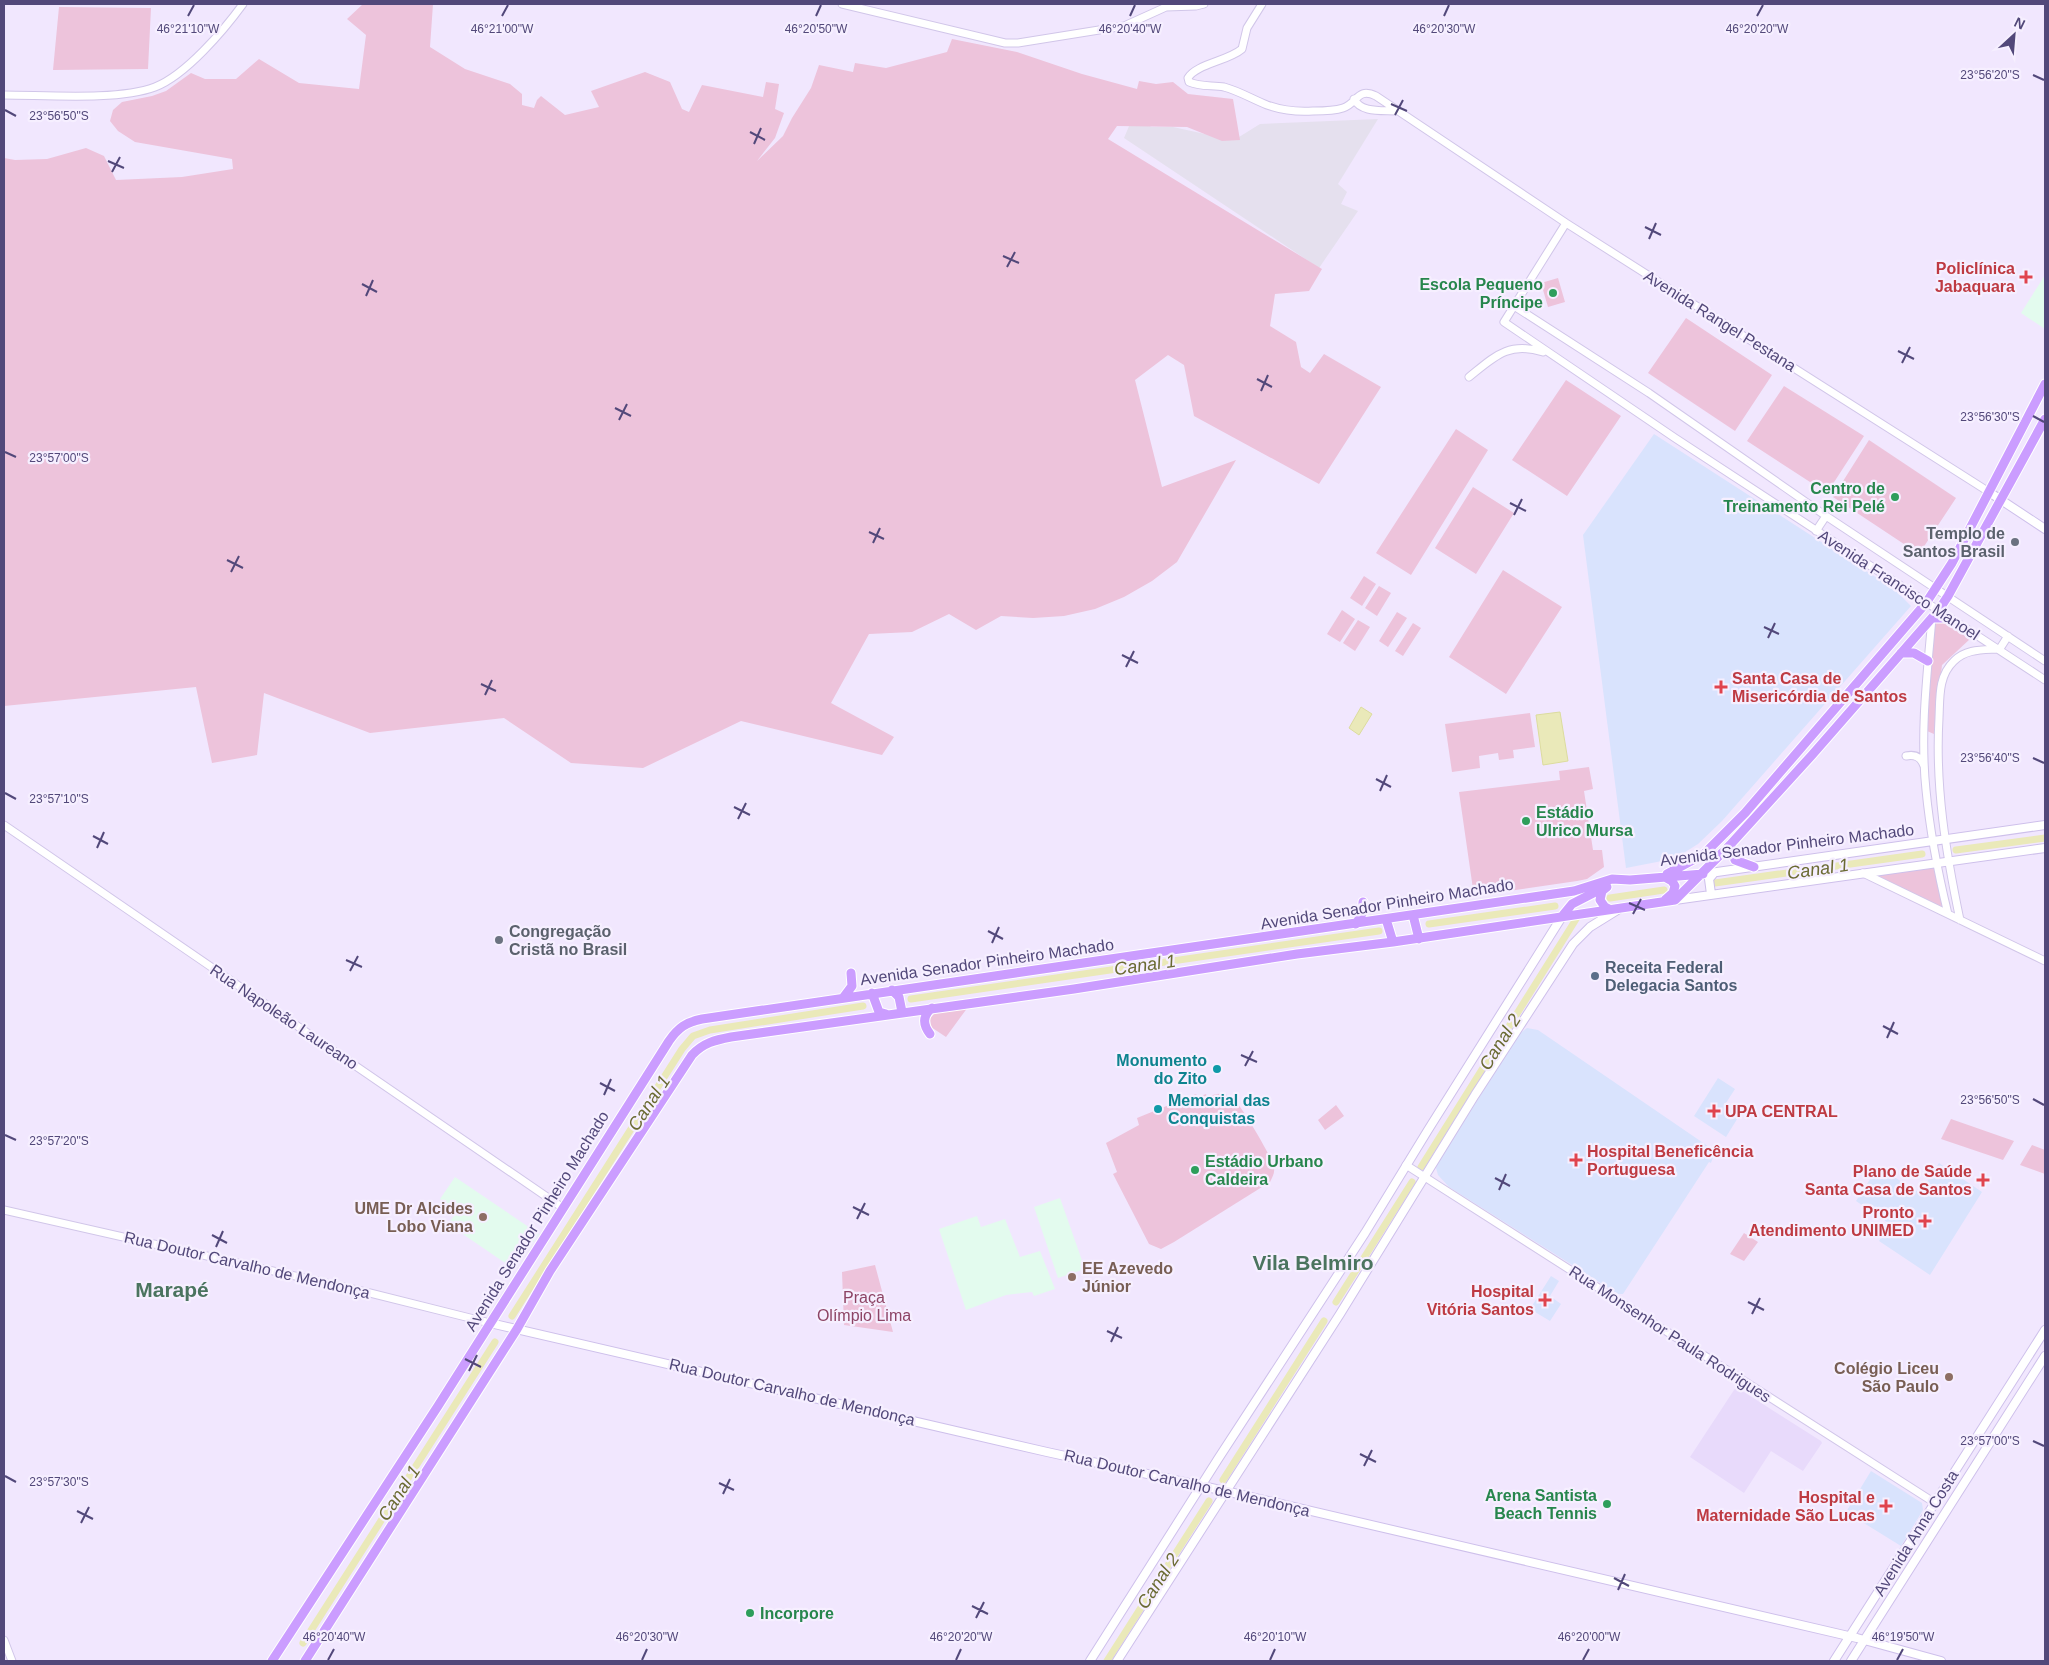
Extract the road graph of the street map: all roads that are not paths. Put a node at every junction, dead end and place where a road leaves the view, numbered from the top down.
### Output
1 (243, 4) edge
2 (842, 4) edge
3 (1204, 4) edge
4 (1262, 4) edge
5 (4, 96) edge
6 (1354, 99) junction
7 (1396, 111) junction
8 (1566, 222) junction
9 (1513, 308) junction
10 (1551, 354) junction
11 (1468, 377) dead end
12 (2045, 384) edge
13 (2045, 419) edge
14 (1988, 492) junction
15 (2002, 500) junction
16 (1826, 517) junction
17 (2045, 529) edge
18 (1817, 530) junction
19 (1939, 586) junction
20 (1948, 596) junction
21 (1932, 610) junction
22 (1949, 618) joint
23 (2008, 637) junction
24 (1999, 649) junction
25 (1901, 653) junction
26 (1928, 661) junction
27 (2045, 661) edge
28 (2045, 680) edge
29 (1906, 756) dead end
30 (1925, 769) junction
31 (2045, 825) edge
32 (5, 828) edge
33 (1945, 840) junction
34 (1933, 841) junction
35 (1730, 845) junction
36 (2045, 848) edge
37 (1948, 861) junction
38 (1936, 862) junction
39 (1754, 867) junction
40 (1714, 873) junction
41 (1863, 873) junction
42 (1703, 874) junction
43 (1664, 877) junction
44 (1630, 880) junction
45 (1609, 885) junction
46 (1711, 894) junction
47 (1675, 900) junction
48 (1663, 901) junction
49 (1363, 902) dead end
50 (1622, 907) junction
51 (1609, 909) junction
52 (1948, 914) junction
53 (1413, 915) junction
54 (1563, 915) junction
55 (1386, 919) junction
56 (1960, 920) junction
57 (1356, 924) junction
58 (1420, 939) junction
59 (1393, 942) junction
60 (2045, 962) edge
61 (851, 973) dead end
62 (892, 990) junction
63 (872, 993) junction
64 (843, 998) junction
65 (932, 1008) junction
66 (902, 1012) junction
67 (888, 1014) junction
68 (930, 1034) dead end
69 (1406, 1165) junction
70 (1424, 1176) junction
71 (563, 1208) junction
72 (4, 1210) edge
73 (490, 1324) junction
74 (517, 1329) junction
75 (2045, 1330) edge
76 (2030, 1354) junction
77 (2043, 1359) edge
78 (1202, 1486) junction
79 (1226, 1491) junction
80 (1935, 1504) junction
81 (1857, 1639) junction
82 (4, 1640) edge
83 (12, 1661) edge
84 (272, 1661) edge
85 (305, 1661) edge
86 (1090, 1661) edge
87 (1117, 1661) edge
88 (1834, 1661) edge
89 (1851, 1661) edge
90 (1941, 1661) edge

1 - 5 street
2 - 3 street
4 - 6 street
6 - 7 street
6 - 7 street, Avenida Rangel Pestana
7 - 8 street, Avenida Rangel Pestana
8 - 9 street
8 - 14 street, Avenida Rangel Pestana
9 - 10 street, Avenida Francisco Manoel
9 - 16 street, Avenida Francisco Manoel
10 - 11 street
10 - 18 street, Avenida Francisco Manoel
12 - 14 main road
13 - 15 main road
14 - 15 main road, Avenida Rangel Pestana
14 - 19 main road
15 - 17 main road, Avenida Rangel Pestana
15 - 20 main road
16 - 18 street
16 - 19 street, Avenida Francisco Manoel
18 - 21 street, Avenida Francisco Manoel
19 - 20 street, Avenida Francisco Manoel
19 - 21 main road
20 - 21 main road
20 - 23 street, Avenida Francisco Manoel
21 - 22 main road
21 - 25 main road
21 - 26 street
21 - 43 main road
22 - 24 street, Avenida Francisco Manoel
23 - 24 street
23 - 27 street, Avenida Francisco Manoel
24 - 28 street, Avenida Francisco Manoel
24 - 33 street
25 - 26 main road
25 - 35 main road
26 - 30 street
29 - 30 street
30 - 34 street
31 - 33 main road, Avenida Senador Pinheiro Machado
32 - 71 street, Rua Napoleão Laureano
33 - 34 main road, Avenida Senador Pinheiro Machado
33 - 37 street
34 - 38 street
34 - 39 main road, Avenida Senador Pinheiro Machado
35 - 39 main road
35 - 42 main road
36 - 37 main road
37 - 38 main road
37 - 56 street
38 - 41 main road
38 - 52 street
39 - 40 main road, Avenida Senador Pinheiro Machado
40 - 42 main road, Avenida Senador Pinheiro Machado
40 - 46 main road
41 - 46 main road
41 - 52 street
42 - 43 main road, Avenida Senador Pinheiro Machado
42 - 47 main road
43 - 44 main road, Avenida Senador Pinheiro Machado
43 - 48 main road
44 - 45 main road
44 - 53 main road, Avenida Senador Pinheiro Machado
45 - 51 main road
45 - 54 main road
46 - 47 main road
47 - 48 main road
48 - 50 main road
49 - 57 main road
50 - 51 main road
50 - 70 main road
51 - 54 main road
52 - 56 street
53 - 55 main road, Avenida Senador Pinheiro Machado
53 - 58 main road
54 - 58 main road
54 - 69 main road
55 - 57 main road, Avenida Senador Pinheiro Machado
55 - 59 main road
56 - 60 street
57 - 62 main road, Avenida Senador Pinheiro Machado
58 - 59 main road
59 - 65 main road
61 - 64 main road
62 - 63 main road, Avenida Senador Pinheiro Machado
62 - 66 main road
63 - 64 main road, Avenida Senador Pinheiro Machado
63 - 67 main road
64 - 71 main road, Avenida Senador Pinheiro Machado
65 - 66 main road
65 - 68 main road
66 - 67 main road
67 - 74 main road
69 - 70 street, Rua Monsenhor Paula Rodrigues
69 - 78 main road
70 - 79 main road
70 - 80 street, Rua Monsenhor Paula Rodrigues
71 - 73 main road, Avenida Senador Pinheiro Machado
72 - 73 street, Rua Doutor Carvalho de Mendonça
73 - 74 main road, Rua Doutor Carvalho de Mendonça
73 - 84 main road, Avenida Senador Pinheiro Machado
74 - 78 main road, Rua Doutor Carvalho de Mendonça
74 - 85 main road
75 - 76 main road, Avenida Anna Costa
76 - 77 main road
76 - 80 main road, Avenida Anna Costa
77 - 81 main road, Avenida Anna Costa
78 - 79 main road, Rua Doutor Carvalho de Mendonça
78 - 86 main road
79 - 81 main road, Rua Doutor Carvalho de Mendonça
79 - 87 main road
80 - 81 main road, Avenida Anna Costa
81 - 88 main road, Avenida Anna Costa
81 - 89 main road, Avenida Anna Costa
81 - 90 main road, Rua Doutor Carvalho de Mendonça
82 - 83 street

